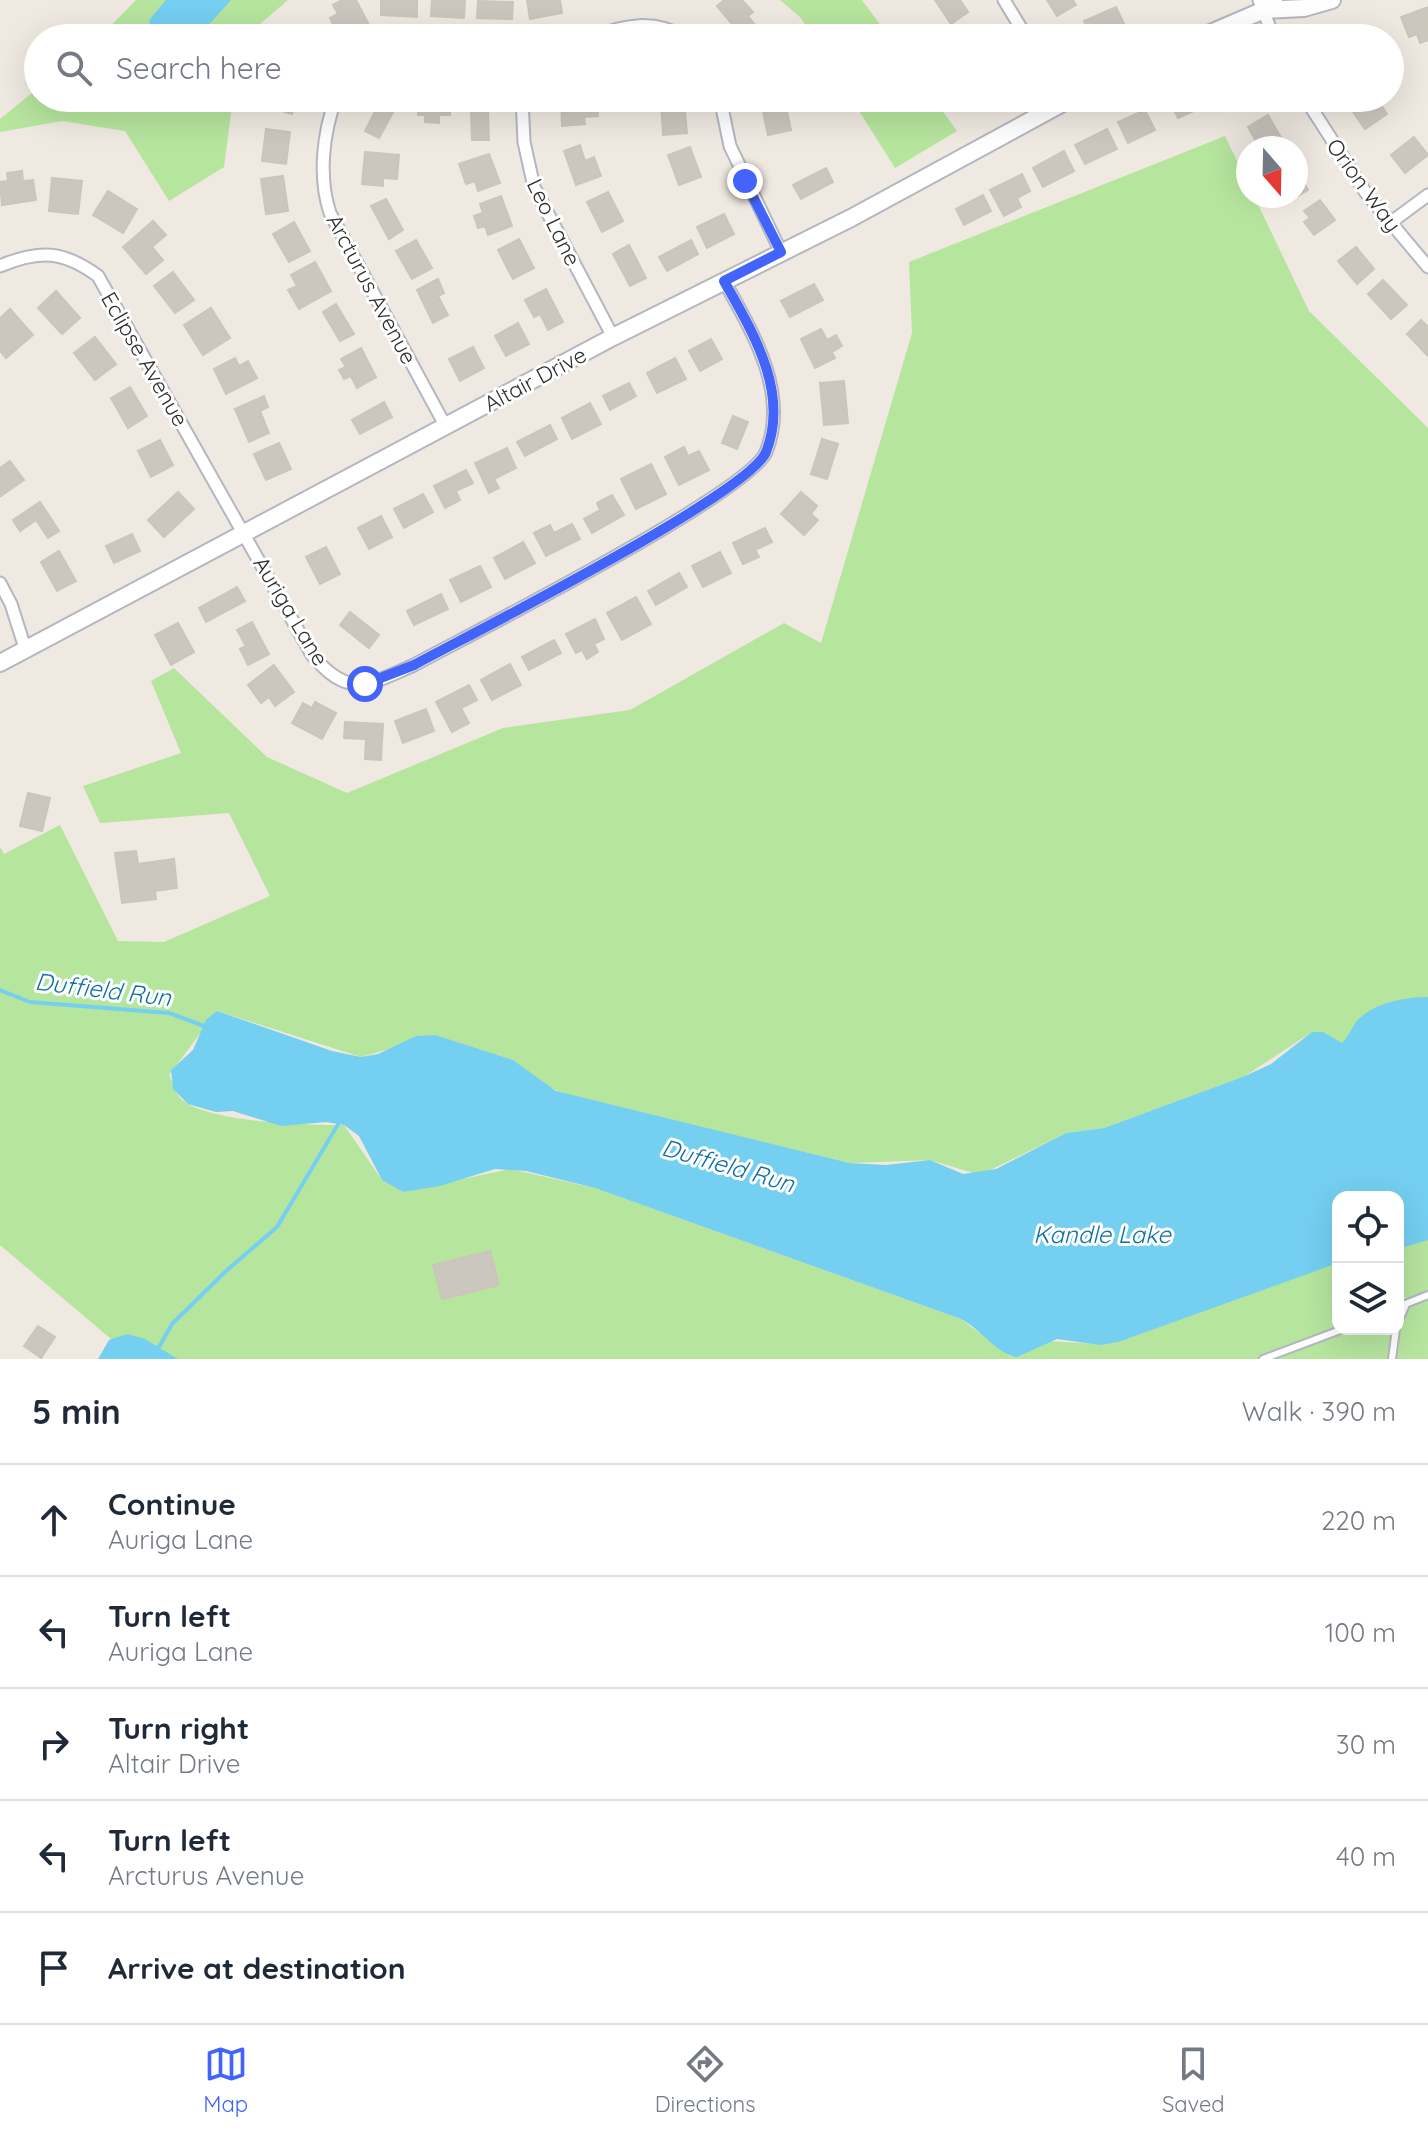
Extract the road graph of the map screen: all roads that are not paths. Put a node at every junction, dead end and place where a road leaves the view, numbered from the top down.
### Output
1 (1004, 0) edge
2 (1332, 0) edge
3 (1266, 3) edge
4 (1019, 24) edge
5 (1226, 24) edge
6 (1271, 24) edge
7 (331, 112) edge
8 (523, 112) edge
9 (723, 112) edge
10 (1043, 112) edge
11 (1314, 112) edge
12 (1428, 195) edge
13 (1390, 223) junction
14 (781, 252) junction
15 (0, 266) edge
16 (1428, 267) edge
17 (724, 281) junction
18 (613, 337) junction
19 (446, 427) junction
20 (245, 534) junction
21 (0, 583) edge
22 (25, 648) junction
23 (0, 663) edge
24 (1428, 1295) edge
25 (1406, 1304) joint
26 (1404, 1309) edge
27 (1332, 1333) edge
28 (1395, 1335) edge
29 (1263, 1359) edge
30 (1392, 1359) edge

1 - 4 street
2 - 3 street
3 - 5 street
3 - 6 street
7 - 19 street, Arcturus Avenue
8 - 18 street, Leo Lane
9 - 14 street
10 - 14 street, Altair Drive
11 - 13 street, Orion Way
12 - 13 street
13 - 16 street, Orion Way
14 - 17 street, Altair Drive
15 - 20 street, Eclipse Avenue
17 - 18 street, Altair Drive
17 - 20 street, Auriga Lane
18 - 19 street, Altair Drive
19 - 20 street, Altair Drive
20 - 22 street, Altair Drive
21 - 22 street
22 - 23 street, Altair Drive
24 - 25 lane
25 - 26 lane
27 - 29 lane
28 - 30 lane

